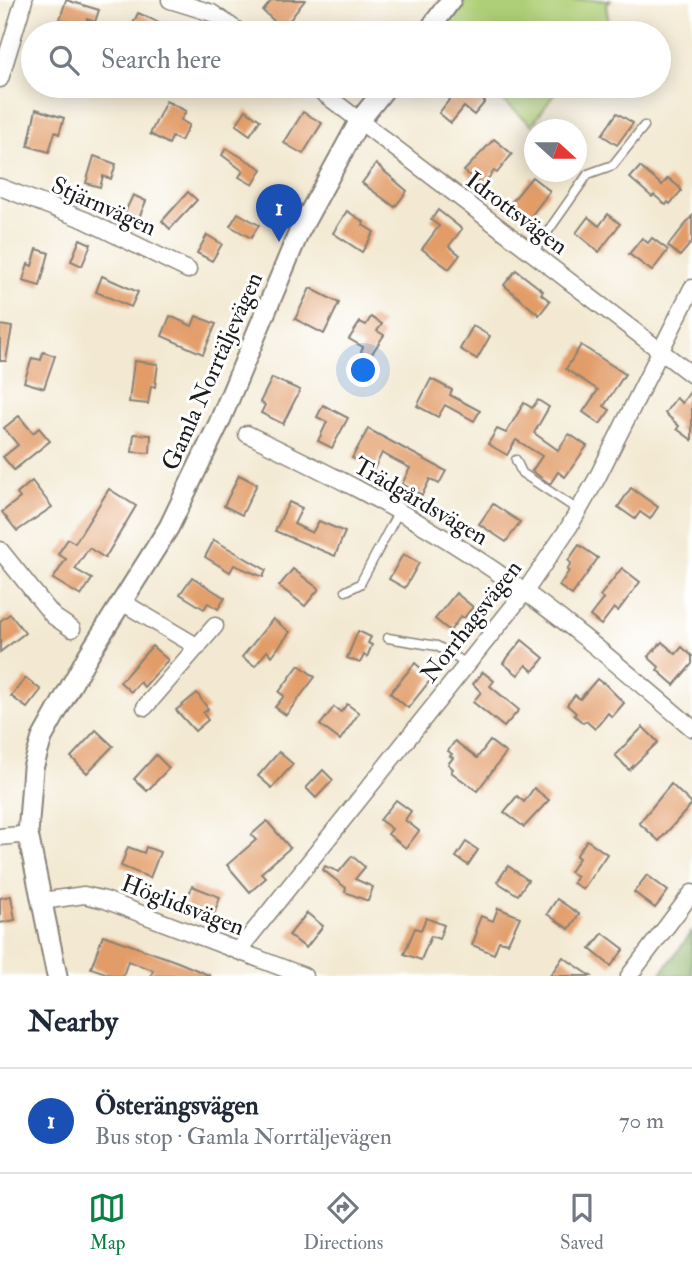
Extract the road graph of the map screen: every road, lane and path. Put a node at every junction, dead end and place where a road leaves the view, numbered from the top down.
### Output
1 (24, 0) edge
2 (170, 0) edge
3 (224, 0) edge
4 (451, 0) edge
5 (212, 13) junction
6 (224, 21) edge
7 (436, 21) edge
8 (0, 79) edge
9 (330, 98) edge
10 (377, 98) edge
11 (360, 120) junction
12 (644, 125) dead end
13 (0, 187) edge
14 (532, 254) junction
15 (188, 270) dead end
16 (692, 288) edge
17 (660, 350) junction
18 (692, 375) edge
19 (247, 434) dead end
20 (516, 460) dead end
21 (578, 510) junction
22 (400, 511) junction
23 (0, 550) edge
24 (346, 591) dead end
25 (524, 593) junction
26 (122, 602) junction
27 (215, 626) dead end
28 (72, 629) dead end
29 (388, 638) dead end
30 (198, 647) junction
31 (467, 664) junction
32 (145, 708) dead end
33 (692, 728) edge
34 (28, 834) junction
35 (0, 837) edge
36 (692, 893) edge
37 (42, 901) junction
38 (238, 951) junction
39 (57, 976) edge
40 (304, 976) edge
41 (629, 976) edge

1 - 8 street
2 - 5 street
3 - 5 street
4 - 7 street
5 - 6 street
9 - 11 street, Idrottsvägen
10 - 11 street, Gamla Norrtäljevägen
11 - 14 street, Idrottsvägen
11 - 26 street, Gamla Norrtäljevägen
12 - 14 lane
13 - 15 street, Stjärnvägen
14 - 17 street, Idrottsvägen
16 - 17 street, Norrhagsvägen
17 - 18 street, Idrottsvägen
17 - 21 street, Norrhagsvägen
19 - 22 street, Trädgårdsvägen
20 - 21 lane
21 - 25 street, Norrhagsvägen
22 - 24 lane
22 - 25 street, Trädgårdsvägen
23 - 28 street
25 - 31 street, Norrhagsvägen
25 - 33 street, Trädgårdsvägen
26 - 30 street
26 - 34 street, Gamla Norrtäljevägen
27 - 30 street
29 - 31 lane
30 - 32 street
31 - 38 street, Norrhagsvägen
34 - 35 street
34 - 37 street, Gamla Norrtäljevägen
36 - 41 street
37 - 38 street, Höglidsvägen
37 - 39 street, Gamla Norrtäljevägen
38 - 40 street, Höglidsvägen

